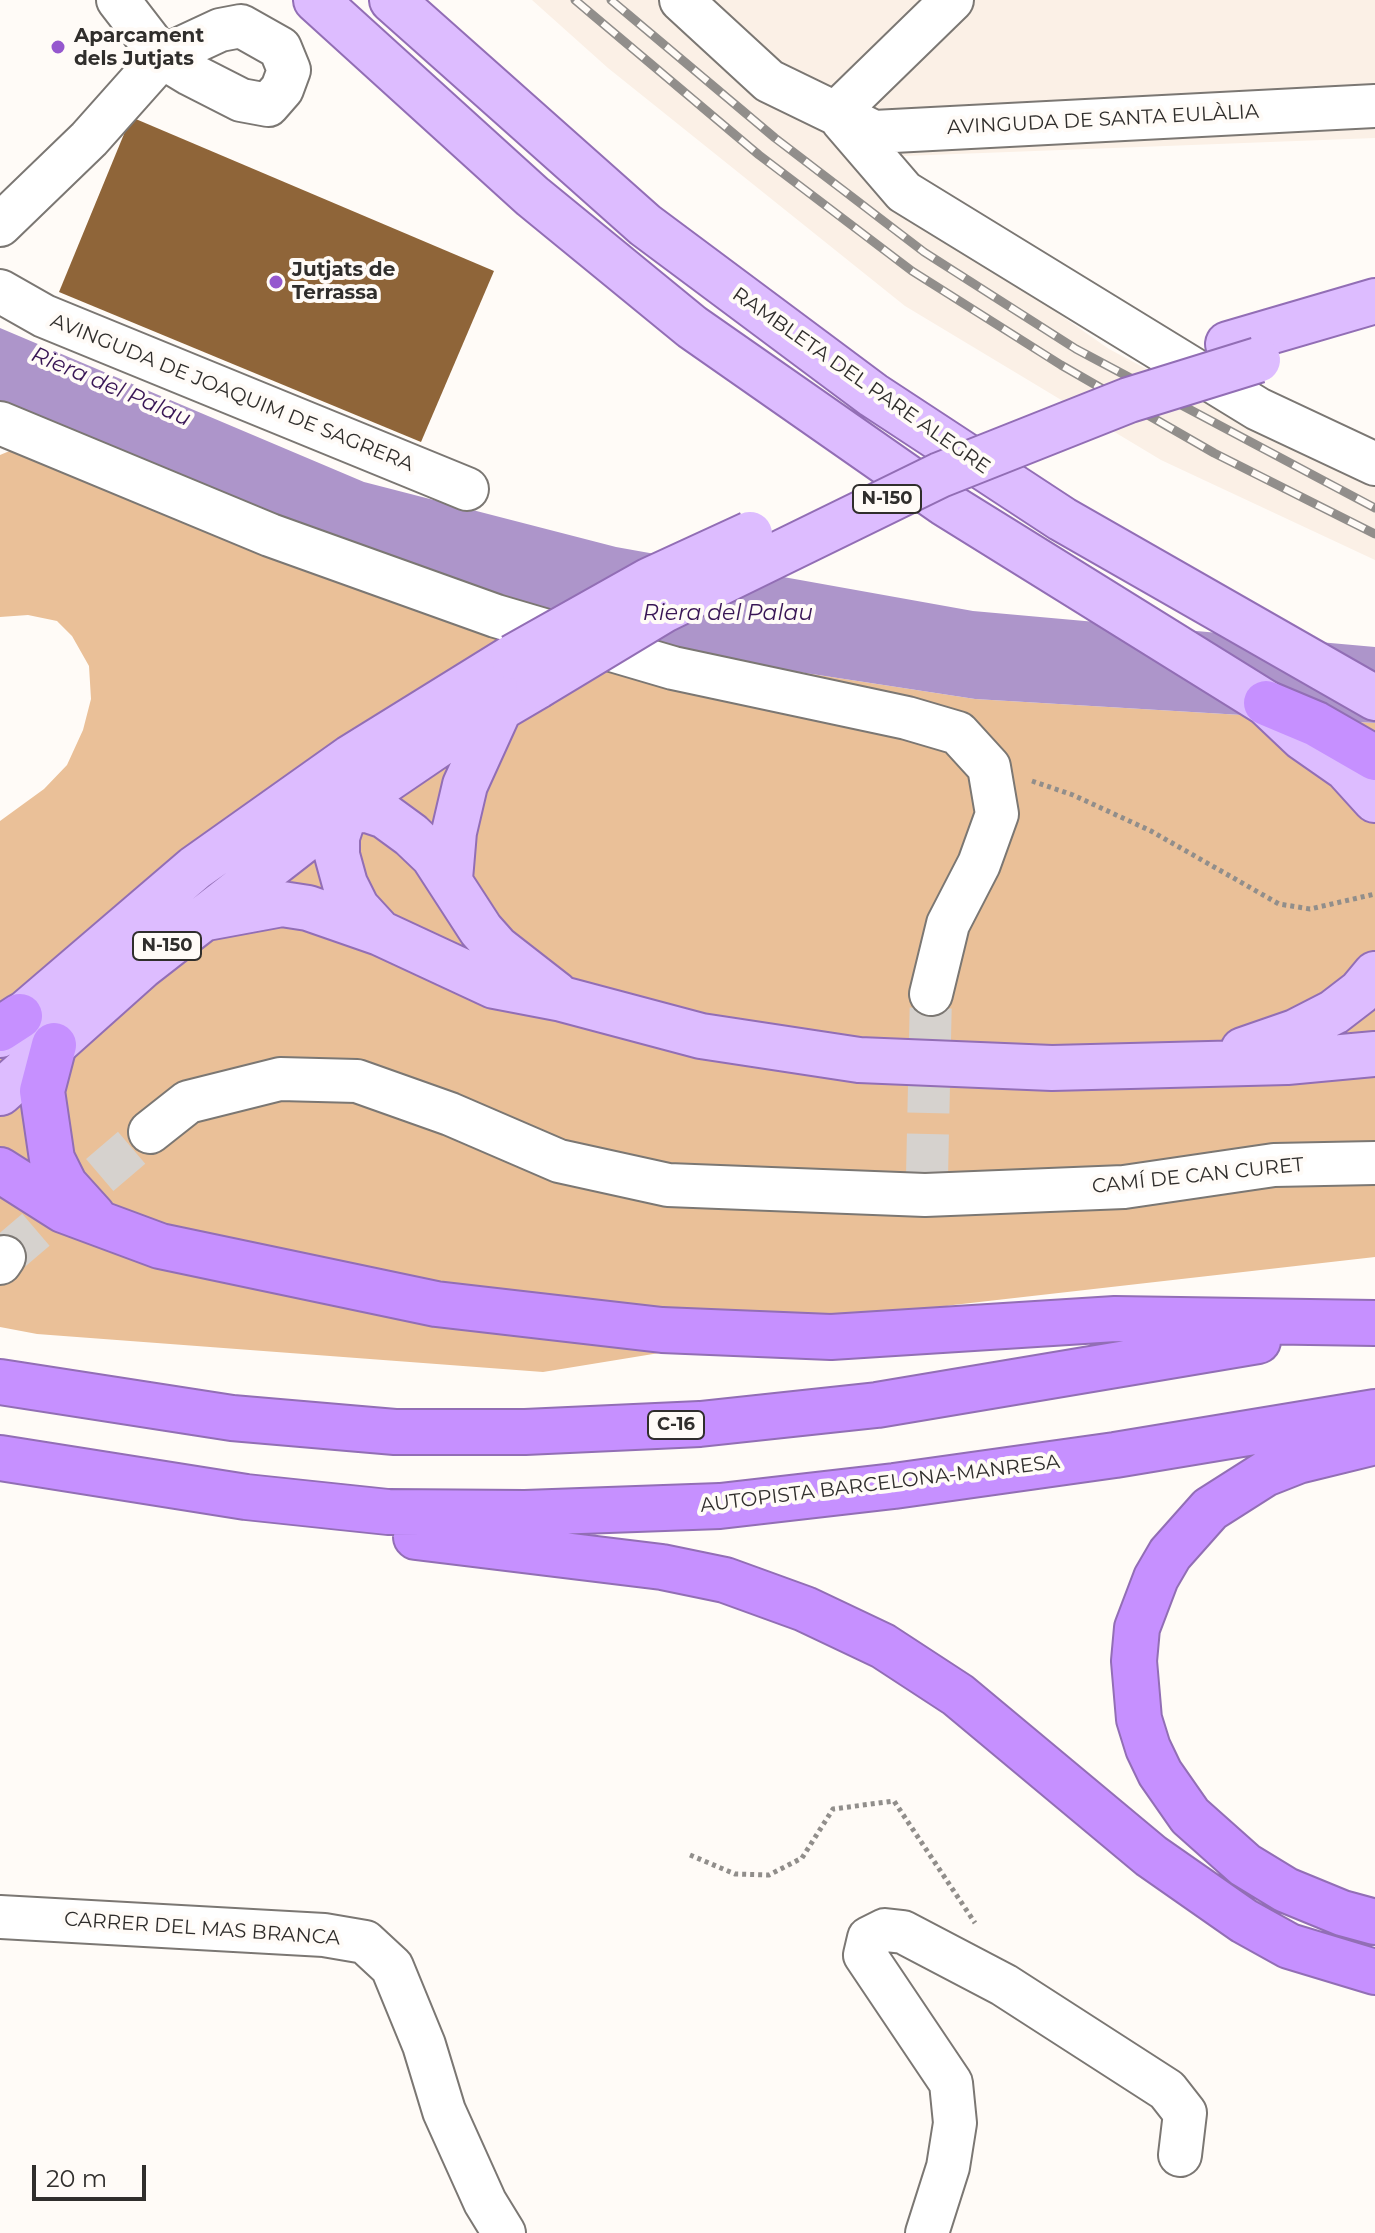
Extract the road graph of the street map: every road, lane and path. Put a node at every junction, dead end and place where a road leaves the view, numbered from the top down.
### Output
1 (118, 0) edge
2 (316, 0) edge
3 (392, 0) edge
4 (681, 0) edge
5 (952, 0) edge
6 (1375, 106) edge
7 (836, 113) junction
8 (0, 225) edge
9 (0, 291) edge
10 (1375, 301) edge
11 (1375, 328) edge
12 (1243, 352) junction
13 (0, 423) edge
14 (1375, 464) edge
15 (467, 489) dead end
16 (526, 671) junction
17 (1375, 698) edge
18 (1266, 703) junction
19 (500, 708) junction
20 (417, 716) junction
21 (1375, 758) edge
22 (989, 767) junction
23 (1375, 800) edge
24 (344, 809) junction
25 (195, 868) junction
26 (450, 879) junction
27 (1375, 894) edge
28 (201, 919) junction
29 (380, 933) junction
30 (1375, 974) edge
31 (931, 994) tunnel mouth
32 (562, 999) junction
33 (7, 1027) edge
34 (54, 1045) junction
35 (1375, 1054) edge
36 (1186, 1062) junction
37 (0, 1093) edge
38 (150, 1132) tunnel mouth
39 (1375, 1163) edge
40 (0, 1170) edge
41 (98, 1220) junction
42 (1361, 1324) edge
43 (0, 1382) edge
44 (1375, 1412) edge
45 (1375, 1442) edge
46 (0, 1458) edge
47 (246, 1497) junction
48 (690, 1855) dead end
49 (0, 1917) edge
50 (1375, 1922) edge
51 (980, 1932) dead end
52 (1375, 1972) edge
53 (1180, 2155) dead end
54 (504, 2233) edge
55 (927, 2233) edge

1 - 8 street
2 - 18 main road
3 - 17 main road, RAMBLETA DEL PARE ALEGRE
4 - 7 street, AVINGUDA DE SANTA EULÀLIA
5 - 7 street
6 - 7 street, AVINGUDA DE SANTA EULÀLIA
7 - 14 street
9 - 15 street, AVINGUDA DE JOAQUIM DE SAGRERA
10 - 12 main road, N-150
11 - 12 main road, N-150
12 - 16 main road, N-150, bridge
13 - 22 street
16 - 19 main road, N-150
16 - 20 main road, N-150
18 - 21 highway
18 - 23 main road
19 - 24 main road, N-150
19 - 26 main road
20 - 24 main road
20 - 25 main road, N-150
22 - 27 path
22 - 31 street
24 - 25 main road
24 - 26 main road
24 - 28 main road, N-150
24 - 29 main road
25 - 33 main road, N-150
26 - 32 main road
28 - 29 main road
28 - 34 main road, N-150
29 - 32 main road
30 - 36 main road
32 - 36 main road
34 - 37 main road, N-150
34 - 41 highway
35 - 36 main road
38 - 39 street, CAMÍ DE CAN CURET
40 - 41 highway
41 - 42 highway
42 - 43 highway, C-16
44 - 47 highway, AUTOPISTA BARCELONA-MANRESA
45 - 50 highway
46 - 47 highway, AUTOPISTA BARCELONA-MANRESA
47 - 52 highway
48 - 51 path
49 - 54 street, CARRER DEL MAS BRANCA
53 - 55 street

